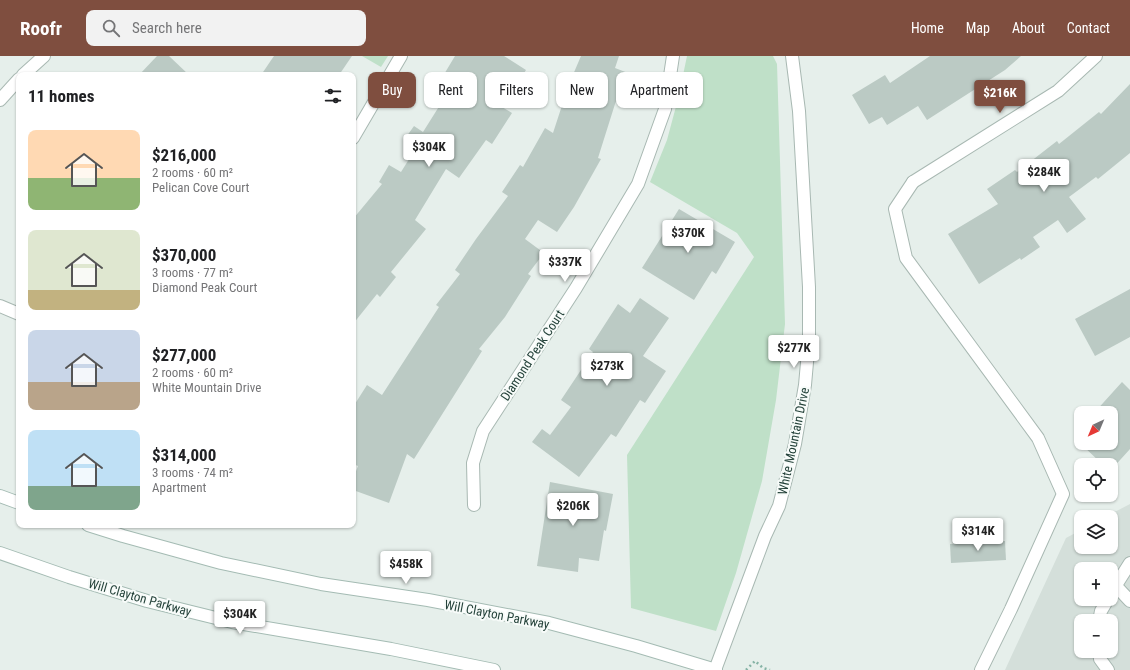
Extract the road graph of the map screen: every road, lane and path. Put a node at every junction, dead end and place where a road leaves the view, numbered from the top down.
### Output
1 (44, 56) edge
2 (401, 56) edge
3 (673, 56) edge
4 (792, 56) edge
5 (1096, 56) edge
6 (26, 72) edge
7 (16, 82) edge
8 (0, 100) edge
9 (356, 133) edge
10 (0, 306) edge
11 (16, 313) edge
12 (0, 496) edge
13 (16, 502) edge
14 (474, 505) dead end
15 (98, 528) edge
16 (0, 553) edge
17 (1130, 563) edge
18 (1118, 581) edge
19 (1118, 593) edge
20 (1130, 601) edge
21 (1100, 658) edge
22 (494, 670) edge
23 (715, 670) edge
24 (746, 670) edge
25 (770, 670) edge
26 (981, 670) edge
27 (1108, 670) edge

1 - 6 street
2 - 9 street
3 - 14 street, Diamond Peak Court
4 - 23 street, White Mountain Drive
5 - 26 street
7 - 8 street
10 - 11 street
12 - 13 street
15 - 23 street, Will Clayton Parkway
16 - 22 street, Will Clayton Parkway
17 - 18 street
19 - 20 street
21 - 27 street
24 - 25 path

